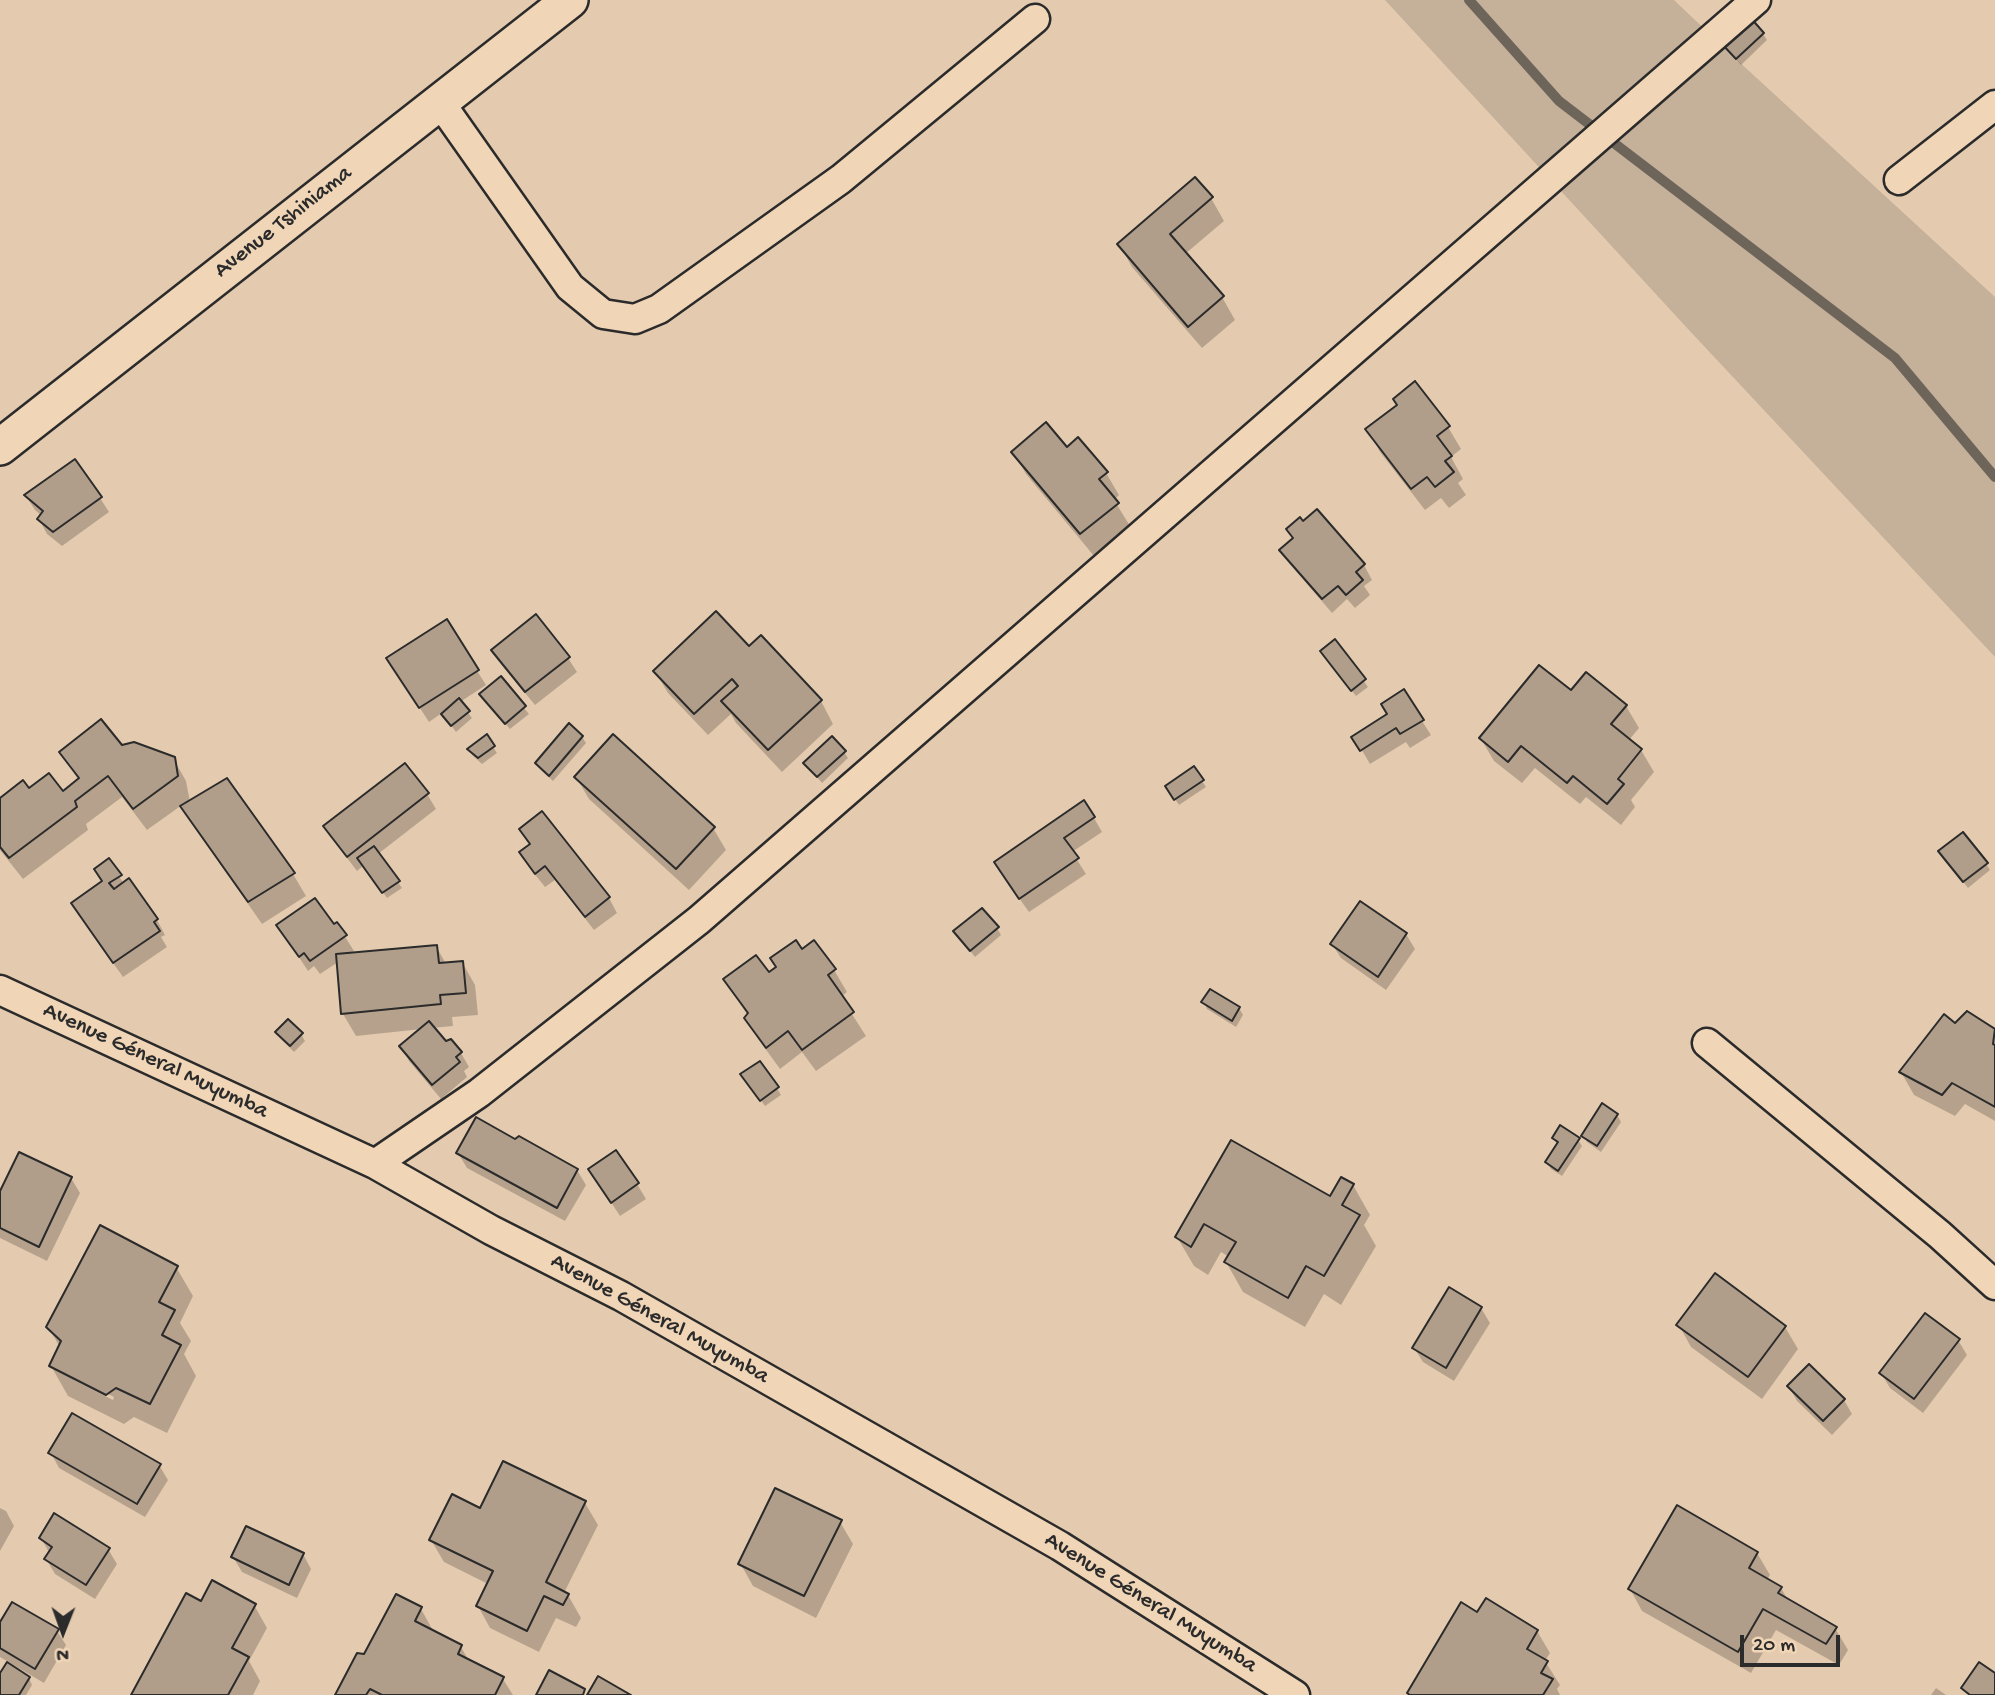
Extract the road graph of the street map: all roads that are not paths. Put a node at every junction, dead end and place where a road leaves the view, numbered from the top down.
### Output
1 (570, 0) edge
2 (1756, 0) edge
3 (1035, 19) dead end
4 (439, 101) junction
5 (1995, 104) edge
6 (1899, 180) dead end
7 (0, 447) edge
8 (0, 990) edge
9 (1707, 1043) dead end
10 (375, 1164) junction
11 (1995, 1285) edge
12 (1295, 1695) edge

1 - 4 street, Avenue Tshiniama
2 - 10 street
3 - 4 street
4 - 7 street, Avenue Tshiniama
5 - 6 street
8 - 10 street, Avenue Géneral Muyumba
9 - 11 street
10 - 12 street, Avenue Géneral Muyumba

